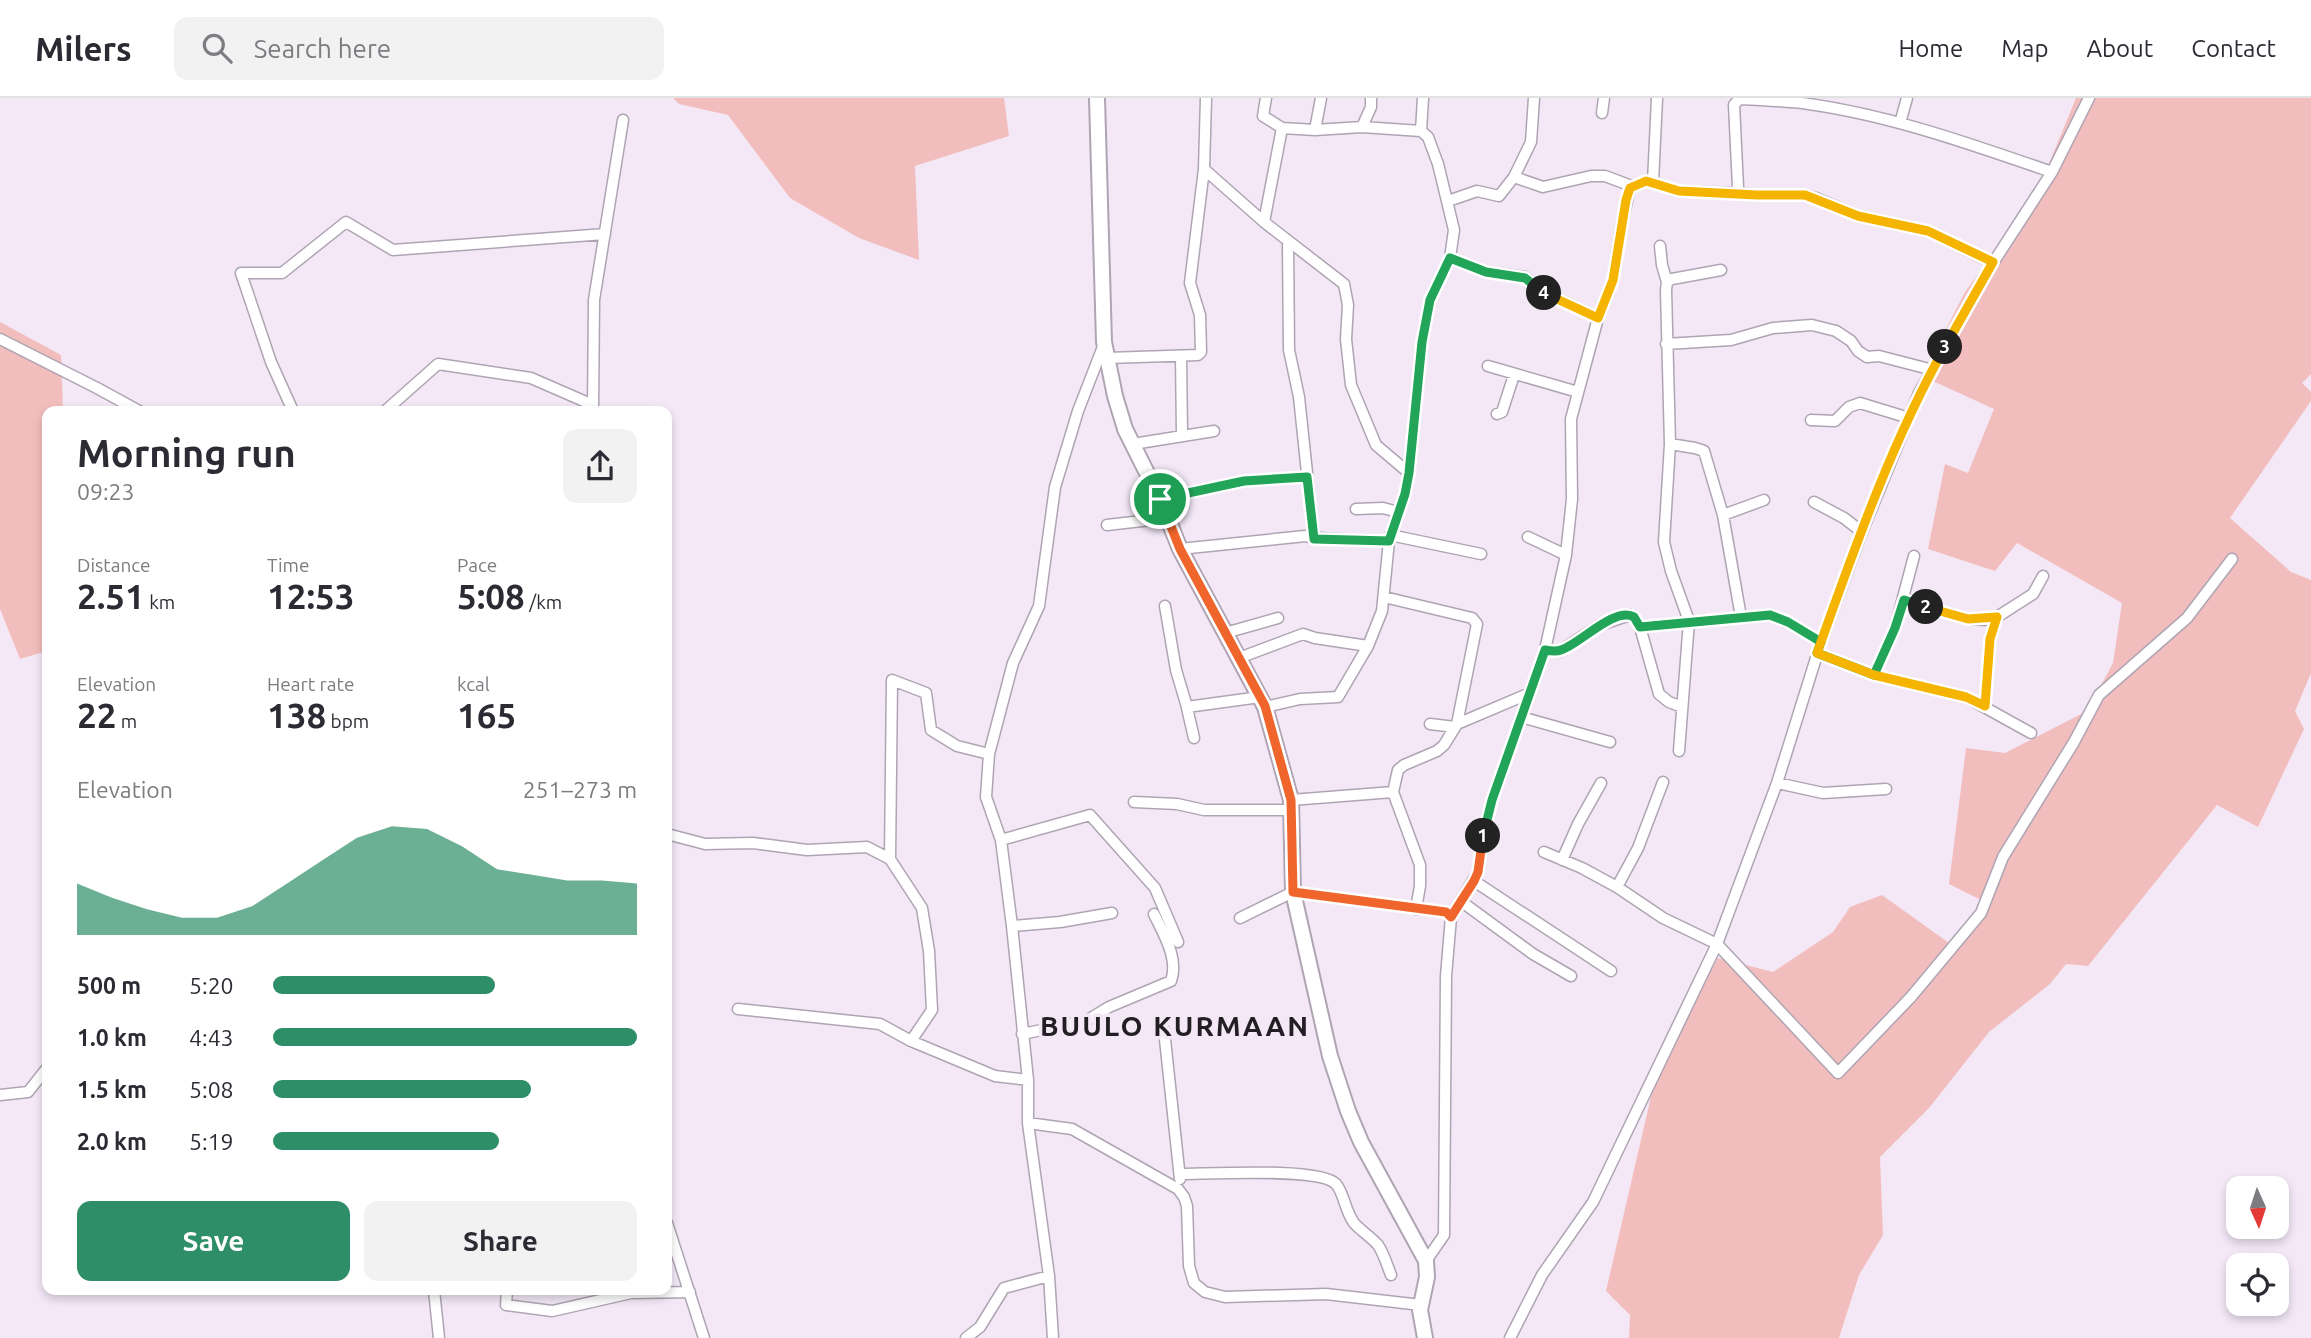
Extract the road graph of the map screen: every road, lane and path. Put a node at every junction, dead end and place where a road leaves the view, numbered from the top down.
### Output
1 (1097, 98) edge
2 (1206, 98) edge
3 (1266, 98) edge
4 (1321, 98) edge
5 (1371, 98) edge
6 (1423, 98) edge
7 (1534, 98) edge
8 (1604, 98) edge
9 (1657, 98) edge
10 (1907, 98) edge
11 (2089, 98) edge
12 (1602, 113) dead end
13 (623, 120) dead end
14 (1900, 124) junction
15 (1362, 127) junction
16 (1282, 128) junction
17 (1315, 130) junction
18 (1421, 131) junction
19 (1204, 169) junction
20 (2052, 172) junction
21 (1514, 177) junction
22 (1653, 182) junction
23 (1630, 188) junction
24 (1736, 193) junction
25 (1448, 201) junction
26 (1264, 222) junction
27 (605, 234) junction
28 (1288, 242) junction
29 (1660, 246) dead end
30 (1450, 258) junction
31 (1993, 262) junction
32 (1721, 270) dead end
33 (1667, 282) junction
34 (1598, 318) junction
35 (0, 339) edge
36 (1104, 342) junction
37 (1666, 344) junction
38 (1181, 356) junction
39 (1107, 358) junction
40 (1488, 366) dead end
41 (1933, 370) junction
42 (1514, 375) junction
43 (1578, 392) junction
44 (129, 406) edge
45 (291, 406) edge
46 (391, 406) edge
47 (589, 406) edge
48 (593, 406) edge
49 (1497, 414) dead end
50 (1909, 418) junction
51 (1811, 420) dead end
52 (1214, 431) dead end
53 (1182, 435) junction
54 (1133, 444) junction
55 (1670, 444) junction
56 (1409, 473) junction
57 (1307, 477) junction
58 (1160, 499) junction
59 (1764, 500) dead end
60 (1814, 502) dead end
61 (1356, 509) dead end
62 (1398, 512) junction
63 (1723, 515) junction
64 (1168, 518) junction
65 (1107, 526) dead end
66 (1862, 532) junction
67 (1528, 537) dead end
68 (1390, 538) junction
69 (1314, 539) junction
70 (1180, 549) junction
71 (1481, 554) dead end
72 (1566, 555) junction
73 (1914, 556) dead end
74 (2232, 559) dead end
75 (2043, 576) dead end
76 (1384, 597) junction
77 (1904, 600) junction
78 (1165, 606) dead end
79 (1741, 617) junction
80 (1997, 617) junction
81 (1278, 618) dead end
82 (1689, 621) junction
83 (1640, 627) junction
84 (1225, 633) junction
85 (1821, 642) junction
86 (1368, 646) junction
87 (1545, 650) junction
88 (1817, 653) junction
89 (1239, 658) junction
90 (1874, 675) junction
91 (1530, 693) junction
92 (1262, 702) junction
93 (1985, 706) junction
94 (1682, 707) junction
95 (1187, 708) junction
96 (1521, 717) junction
97 (1430, 724) dead end
98 (1456, 726) junction
99 (2031, 733) dead end
100 (1194, 738) dead end
101 (1610, 742) dead end
102 (1679, 751) dead end
103 (989, 754) junction
104 (1663, 782) dead end
105 (1601, 783) dead end
106 (1777, 783) junction
107 (1885, 789) dead end
108 (1393, 792) junction
109 (1134, 802) dead end
110 (1291, 805) junction
111 (672, 835) edge
112 (1001, 840) junction
113 (1544, 852) dead end
114 (890, 859) junction
115 (1562, 860) junction
116 (1474, 881) junction
117 (1617, 887) junction
118 (1293, 892) junction
119 (1462, 902) junction
120 (1416, 909) junction
121 (1112, 913) dead end
122 (1154, 914) dead end
123 (1451, 917) junction
124 (1240, 918) dead end
125 (1012, 926) junction
126 (1178, 942) dead end
127 (1717, 944) junction
128 (1611, 971) dead end
129 (1571, 976) dead end
130 (738, 1009) dead end
131 (1164, 1030) dead end
132 (1022, 1034) junction
133 (911, 1041) junction
134 (42, 1074) edge
135 (1028, 1080) junction
136 (0, 1095) edge
137 (1028, 1123) junction
138 (1181, 1174) junction
139 (1178, 1189) junction
140 (672, 1238) edge
141 (1426, 1261) junction
142 (1391, 1275) dead end
143 (1049, 1276) junction
144 (672, 1292) edge
145 (690, 1292) junction
146 (435, 1295) edge
147 (507, 1295) edge
148 (622, 1295) edge
149 (1421, 1305) junction
150 (439, 1338) edge
151 (704, 1338) edge
152 (966, 1338) edge
153 (1053, 1338) edge
154 (1425, 1338) edge
155 (1510, 1338) edge

1 - 36 main road
2 - 19 street
3 - 16 street
4 - 17 street
5 - 15 street
6 - 18 street
7 - 21 street
8 - 12 street
9 - 22 street
10 - 14 street
11 - 20 street
13 - 27 street
14 - 20 street
14 - 24 street
15 - 17 street
15 - 18 street
16 - 17 street
16 - 26 street
18 - 25 street
19 - 26 street
19 - 38 street
20 - 31 street
21 - 23 street
21 - 25 street
22 - 23 street
22 - 24 street
23 - 34 street
24 - 31 street
25 - 30 street
26 - 28 street
27 - 45 street
27 - 48 street
28 - 56 street
28 - 57 street
29 - 33 street
30 - 34 street
30 - 56 street
31 - 41 street
32 - 33 street
33 - 37 street
34 - 43 street
35 - 44 street
36 - 39 main road
36 - 103 street
37 - 41 street
37 - 55 street
38 - 39 street
38 - 53 street
39 - 54 main road
40 - 42 street
41 - 50 street
42 - 43 street
42 - 49 street
43 - 72 street
46 - 47 street
50 - 51 street
50 - 66 street
52 - 53 street
53 - 54 street
54 - 58 main road
55 - 63 street
55 - 82 street
56 - 62 street
57 - 58 street
57 - 69 street
58 - 64 main road
59 - 63 street
60 - 66 street
61 - 62 street
62 - 68 street
63 - 79 street
64 - 65 street
64 - 70 main road
66 - 85 street
67 - 72 street
68 - 69 street
68 - 71 street
68 - 76 street
69 - 70 street
70 - 84 main road
72 - 87 street
73 - 77 street
74 - 127 street
75 - 80 street
76 - 86 street
76 - 98 street
77 - 80 street
77 - 90 street
78 - 95 street
79 - 82 street
79 - 85 street
80 - 93 street
81 - 84 street
82 - 83 street
82 - 94 street
83 - 87 street
83 - 94 street
84 - 89 main road
85 - 88 street
86 - 89 street
86 - 92 street
87 - 91 street
88 - 90 street
88 - 106 street
89 - 92 main road
90 - 93 street
91 - 96 street
91 - 98 street
92 - 95 street
92 - 110 main road
93 - 99 street
94 - 102 street
95 - 100 street
96 - 101 street
96 - 116 street
97 - 98 street
98 - 108 street
103 - 112 street
103 - 114 street
104 - 117 street
105 - 115 street
106 - 107 street
106 - 127 street
108 - 110 street
108 - 120 street
109 - 110 street
110 - 118 main road
111 - 114 street
112 - 125 street
112 - 126 street
113 - 115 street
114 - 133 street
115 - 117 street
116 - 119 street
116 - 128 street
117 - 127 street
118 - 120 street
118 - 124 street
118 - 141 main road
119 - 123 street
119 - 129 street
120 - 123 street
121 - 125 street
122 - 132 street
123 - 141 street
125 - 132 street
127 - 155 street
130 - 133 street
131 - 138 street
132 - 135 street
133 - 135 street
134 - 136 street
135 - 137 street
137 - 139 street
137 - 143 street
138 - 139 street
138 - 142 street
139 - 149 street
140 - 145 street
141 - 149 main road
143 - 152 street
143 - 153 street
144 - 145 street
145 - 151 street
146 - 150 street
147 - 148 street
149 - 154 main road

